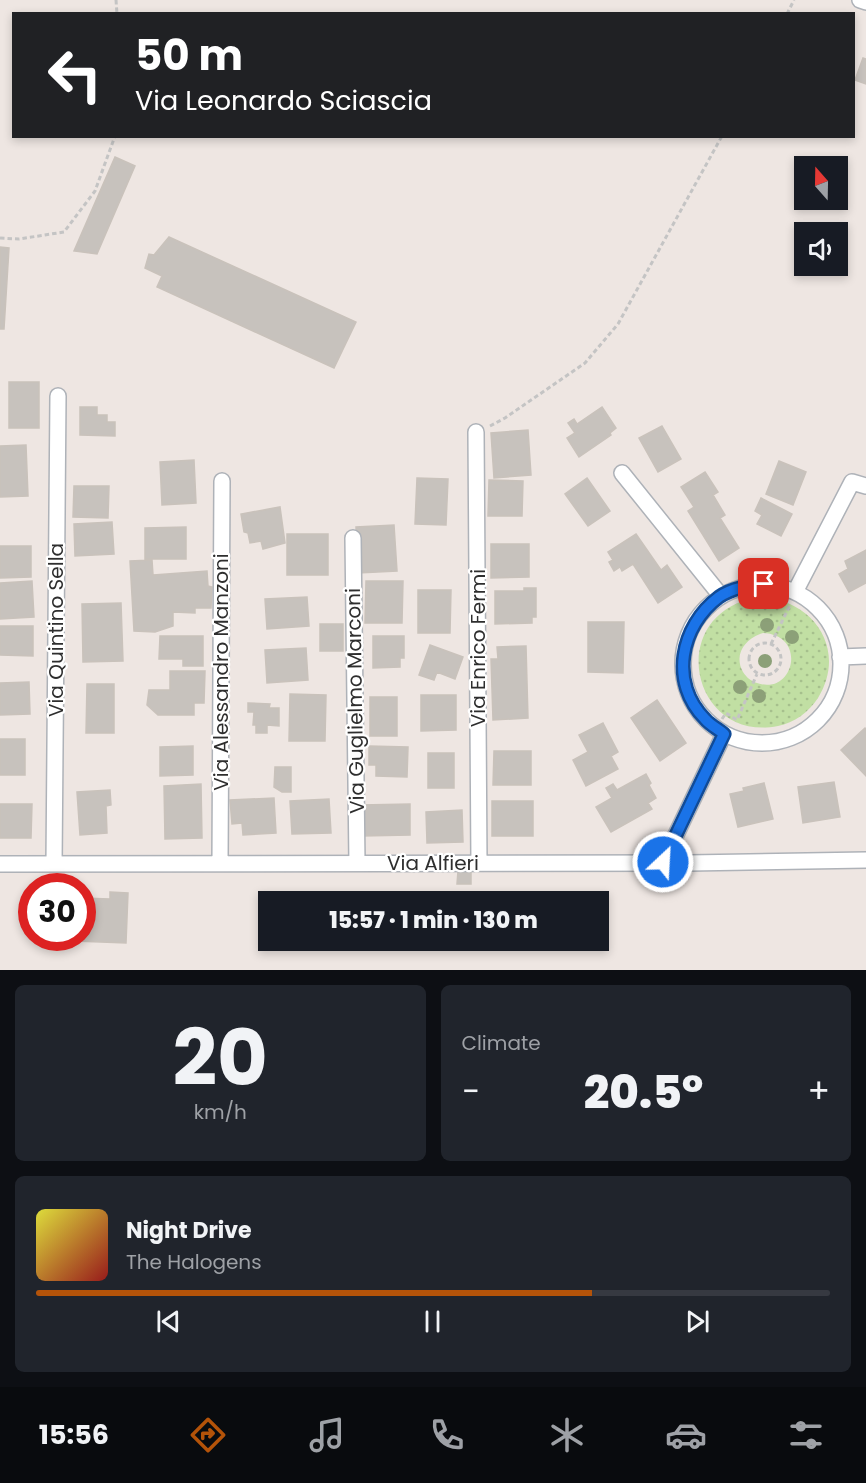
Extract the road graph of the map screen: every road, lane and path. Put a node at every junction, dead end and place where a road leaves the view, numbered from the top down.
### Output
1 (860, 0) edge
2 (866, 2) edge
3 (114, 138) edge
4 (721, 138) edge
5 (0, 238) edge
6 (58, 396) dead end
7 (476, 432) joint
8 (622, 473) dead end
9 (222, 481) dead end
10 (866, 486) edge
11 (353, 538) dead end
12 (790, 589) junction
13 (721, 596) junction
14 (771, 644) junction
15 (866, 656) edge
16 (840, 657) junction
17 (757, 674) junction
18 (720, 731) junction
19 (866, 860) edge
20 (663, 862) junction
21 (357, 863) junction
22 (479, 863) junction
23 (0, 864) edge
24 (54, 864) junction
25 (220, 864) junction

1 - 2 street
3 - 5 path
4 - 7 path
6 - 24 street, Via Quintino Sella
7 - 22 street, Via Enrico Fermi
8 - 13 street
9 - 25 street, Via Alessandro Manzoni
10 - 12 street
11 - 21 street, Via Guglielmo Marconi
12 - 13 street
12 - 14 path
12 - 16 street
13 - 18 street
14 - 17 path
14 - 17 path
15 - 16 street
16 - 18 street
17 - 18 path
18 - 20 street
19 - 20 street, Via Alfieri
20 - 22 street, Via Alfieri
21 - 22 street, Via Alfieri
21 - 25 street, Via Alfieri
23 - 24 street, Via Alfieri
24 - 25 street, Via Alfieri

